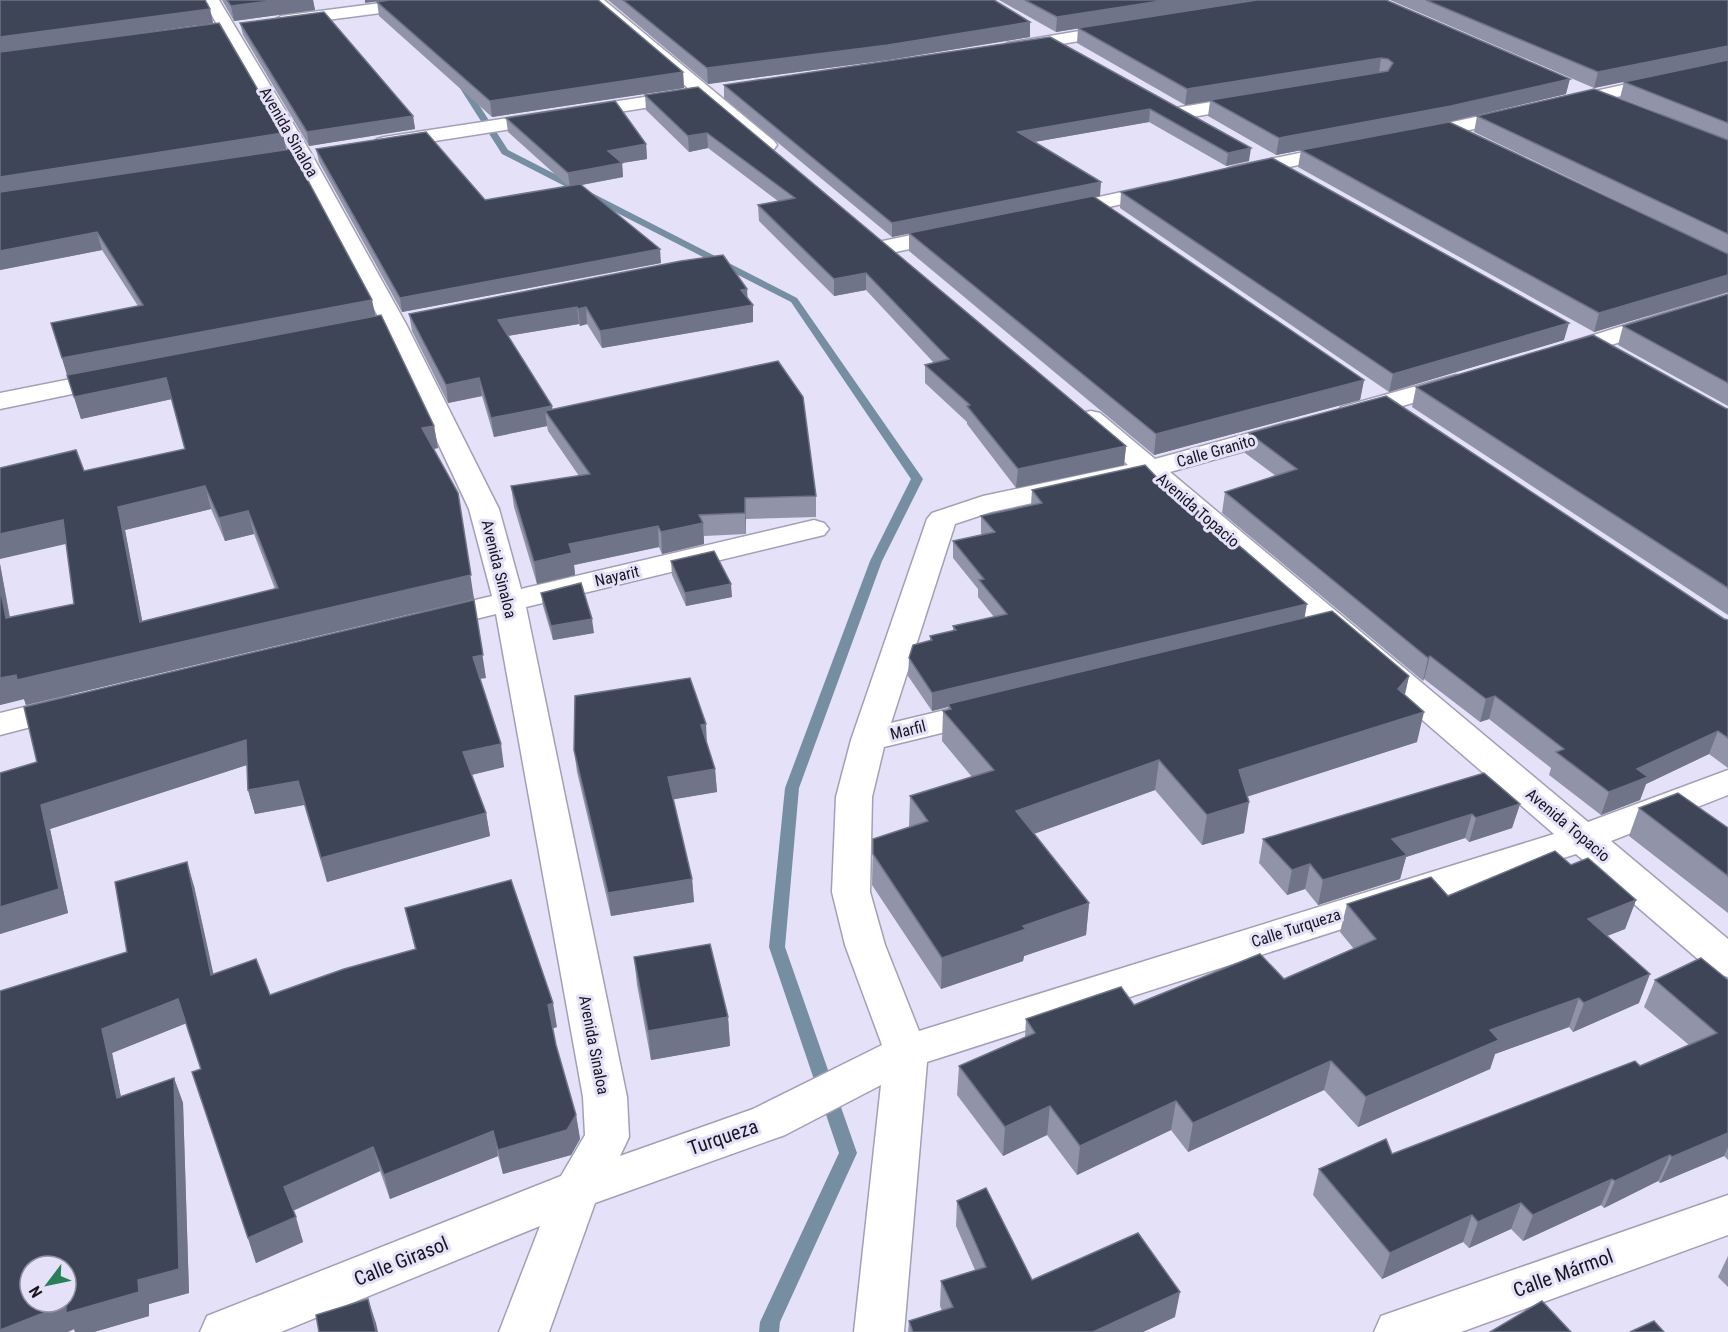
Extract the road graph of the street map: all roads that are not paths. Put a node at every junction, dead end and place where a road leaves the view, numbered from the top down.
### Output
1 (211, 0) edge
2 (442, 0) edge
3 (594, 0) edge
4 (264, 23) edge
5 (1135, 27) edge
6 (1033, 29) dead end
7 (1054, 41) junction
8 (994, 50) edge
9 (1083, 57) edge
10 (1728, 67) edge
11 (1571, 87) edge
12 (729, 89) edge
13 (706, 92) junction
14 (1592, 96) junction
15 (1274, 98) edge
16 (1162, 102) edge
17 (1623, 108) edge
18 (1181, 113) junction
19 (1212, 130) edge
20 (1448, 130) junction
21 (1401, 139) edge
22 (361, 146) edge
23 (1366, 146) edge
24 (1481, 146) edge
25 (778, 154) edge
26 (1262, 158) junction
27 (1217, 177) edge
28 (1303, 181) edge
29 (1184, 184) edge
30 (1096, 205) junction
31 (1038, 217) edge
32 (1125, 225) edge
33 (968, 231) edge
34 (913, 270) edge
35 (1728, 300) edge
36 (1562, 326) edge
37 (1604, 350) junction
38 (1539, 359) edge
39 (139, 374) edge
40 (1484, 375) edge
41 (1356, 383) edge
42 (1068, 400) edge
43 (0, 401) edge
44 (1385, 403) junction
45 (1415, 423) edge
46 (1150, 469) junction
47 (814, 529) dead end
48 (509, 602) junction
49 (1332, 626) junction
50 (405, 627) edge
51 (1298, 635) edge
52 (93, 702) edge
53 (1019, 703) edge
54 (0, 724) edge
55 (868, 740) junction
56 (1728, 782) edge
57 (1584, 837) junction
58 (1728, 962) edge
59 (906, 1052) junction
60 (864, 1072) joint
61 (577, 1190) junction
62 (1728, 1215) edge
63 (225, 1332) edge
64 (525, 1332) edge
65 (879, 1332) edge
66 (1399, 1332) edge

1 - 48 street, Avenida Sinaloa
2 - 4 street
3 - 13 street
5 - 7 street
6 - 7 street
7 - 8 street
7 - 9 street
10 - 14 street
11 - 14 street
12 - 13 street
13 - 22 street
13 - 25 street
14 - 17 street
14 - 20 street
15 - 18 street
16 - 18 street
18 - 19 street
20 - 21 street
20 - 24 street
23 - 26 street
26 - 27 street
26 - 28 street
29 - 30 street
30 - 31 street
30 - 32 street
33 - 34 street
35 - 37 street
36 - 37 street
37 - 38 street
39 - 43 street
40 - 44 street, Calle Granito
41 - 44 street
42 - 46 street, Avenida Topacio
44 - 45 street
44 - 46 street, Calle Granito
46 - 49 street, Avenida Topacio
46 - 55 street, Calle Granito
47 - 48 street, Nayarit
48 - 50 street, Nayarit
48 - 61 street, Avenida Sinaloa
49 - 51 street
49 - 57 street, Avenida Topacio
52 - 54 street
53 - 55 street, Marfil
55 - 59 street
56 - 57 street, Calle Turqueza
57 - 58 street, Avenida Topacio
57 - 59 street, Calle Turqueza
59 - 60 street, Calle Turqueza
59 - 65 street
60 - 61 street, Turqueza
61 - 63 street, Calle Girasol
61 - 64 street, Avenida Sinaloa
62 - 66 street, Calle Mármol

